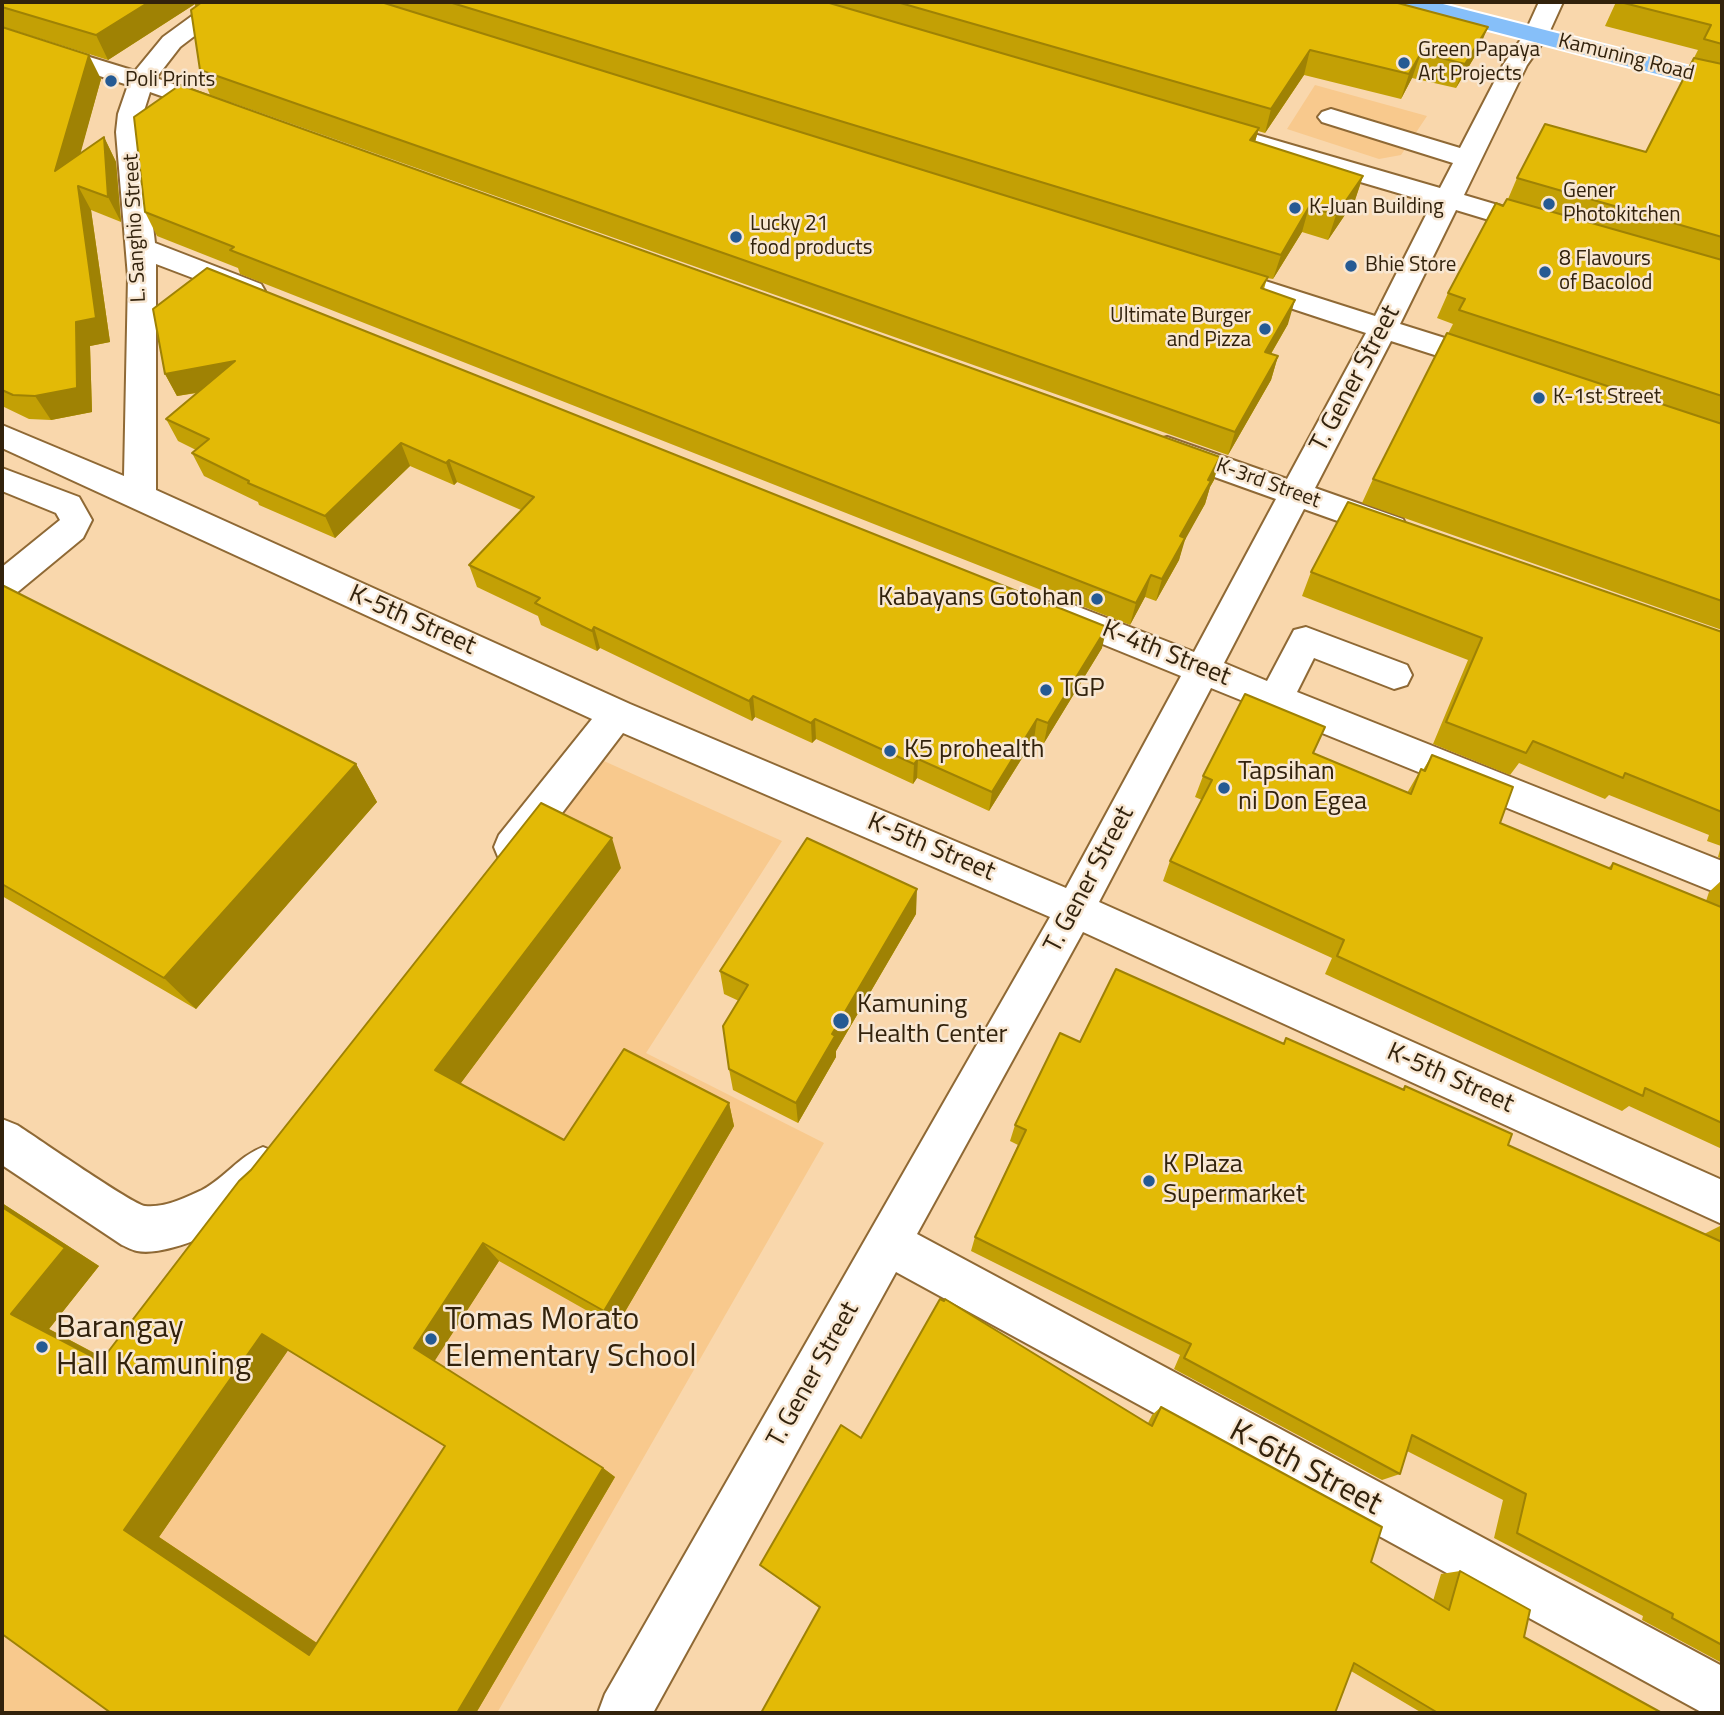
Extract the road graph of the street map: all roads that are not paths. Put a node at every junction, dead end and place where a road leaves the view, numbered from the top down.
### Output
1 (227, 2) edge
2 (1408, 2) edge
3 (1551, 2) edge
4 (1536, 35) junction
5 (2, 37) edge
6 (142, 81) junction
7 (1722, 83) edge
8 (1331, 117) dead end
9 (247, 118) edge
10 (1220, 132) edge
11 (1467, 159) junction
12 (1446, 199) junction
13 (1565, 234) edge
14 (141, 248) junction
15 (1197, 269) edge
16 (283, 304) edge
17 (1384, 327) junction
18 (1515, 371) edge
19 (2, 436) edge
20 (1138, 437) edge
21 (81, 470) junction
22 (2, 479) edge
23 (1295, 494) junction
24 (140, 496) junction
25 (52, 499) junction
26 (1412, 536) edge
27 (2, 586) edge
28 (1034, 602) edge
29 (1202, 669) junction
30 (1394, 675) dead end
31 (1276, 698) junction
32 (617, 714) junction
33 (491, 876) edge
34 (1722, 878) edge
35 (1075, 910) junction
36 (2, 1140) edge
37 (283, 1143) edge
38 (1722, 1202) edge
39 (888, 1243) junction
40 (1722, 1695) edge
41 (624, 1713) edge

1 - 6 street, L. Sanghio Street
2 - 4 main road, Kamuning Road
3 - 4 street, T. Gener Street
4 - 7 main road, Kamuning Road
4 - 11 street, T. Gener Street
5 - 6 street
6 - 9 street
6 - 14 street, L. Sanghio Street
8 - 11 street
10 - 12 street
11 - 12 street, T. Gener Street
12 - 13 street
12 - 17 street, T. Gener Street
14 - 16 street
14 - 24 street, L. Sanghio Street
15 - 17 street
17 - 18 street
17 - 23 street, T. Gener Street
19 - 21 street, K-5th Street
20 - 23 street, K-3rd Street
21 - 24 street, K-5th Street
21 - 25 street
22 - 25 street
23 - 26 street, K-3rd Street
23 - 29 street, T. Gener Street
24 - 32 street, K-5th Street
25 - 27 street
28 - 29 street, K-4th Street
29 - 31 street, K-4th Street
29 - 35 street, T. Gener Street
30 - 31 street
31 - 34 street, K-4th Street
32 - 33 street
32 - 35 street, K-5th Street
35 - 38 street, K-5th Street
35 - 39 street, T. Gener Street
36 - 37 street
39 - 40 street, K-6th Street
39 - 41 street, T. Gener Street

